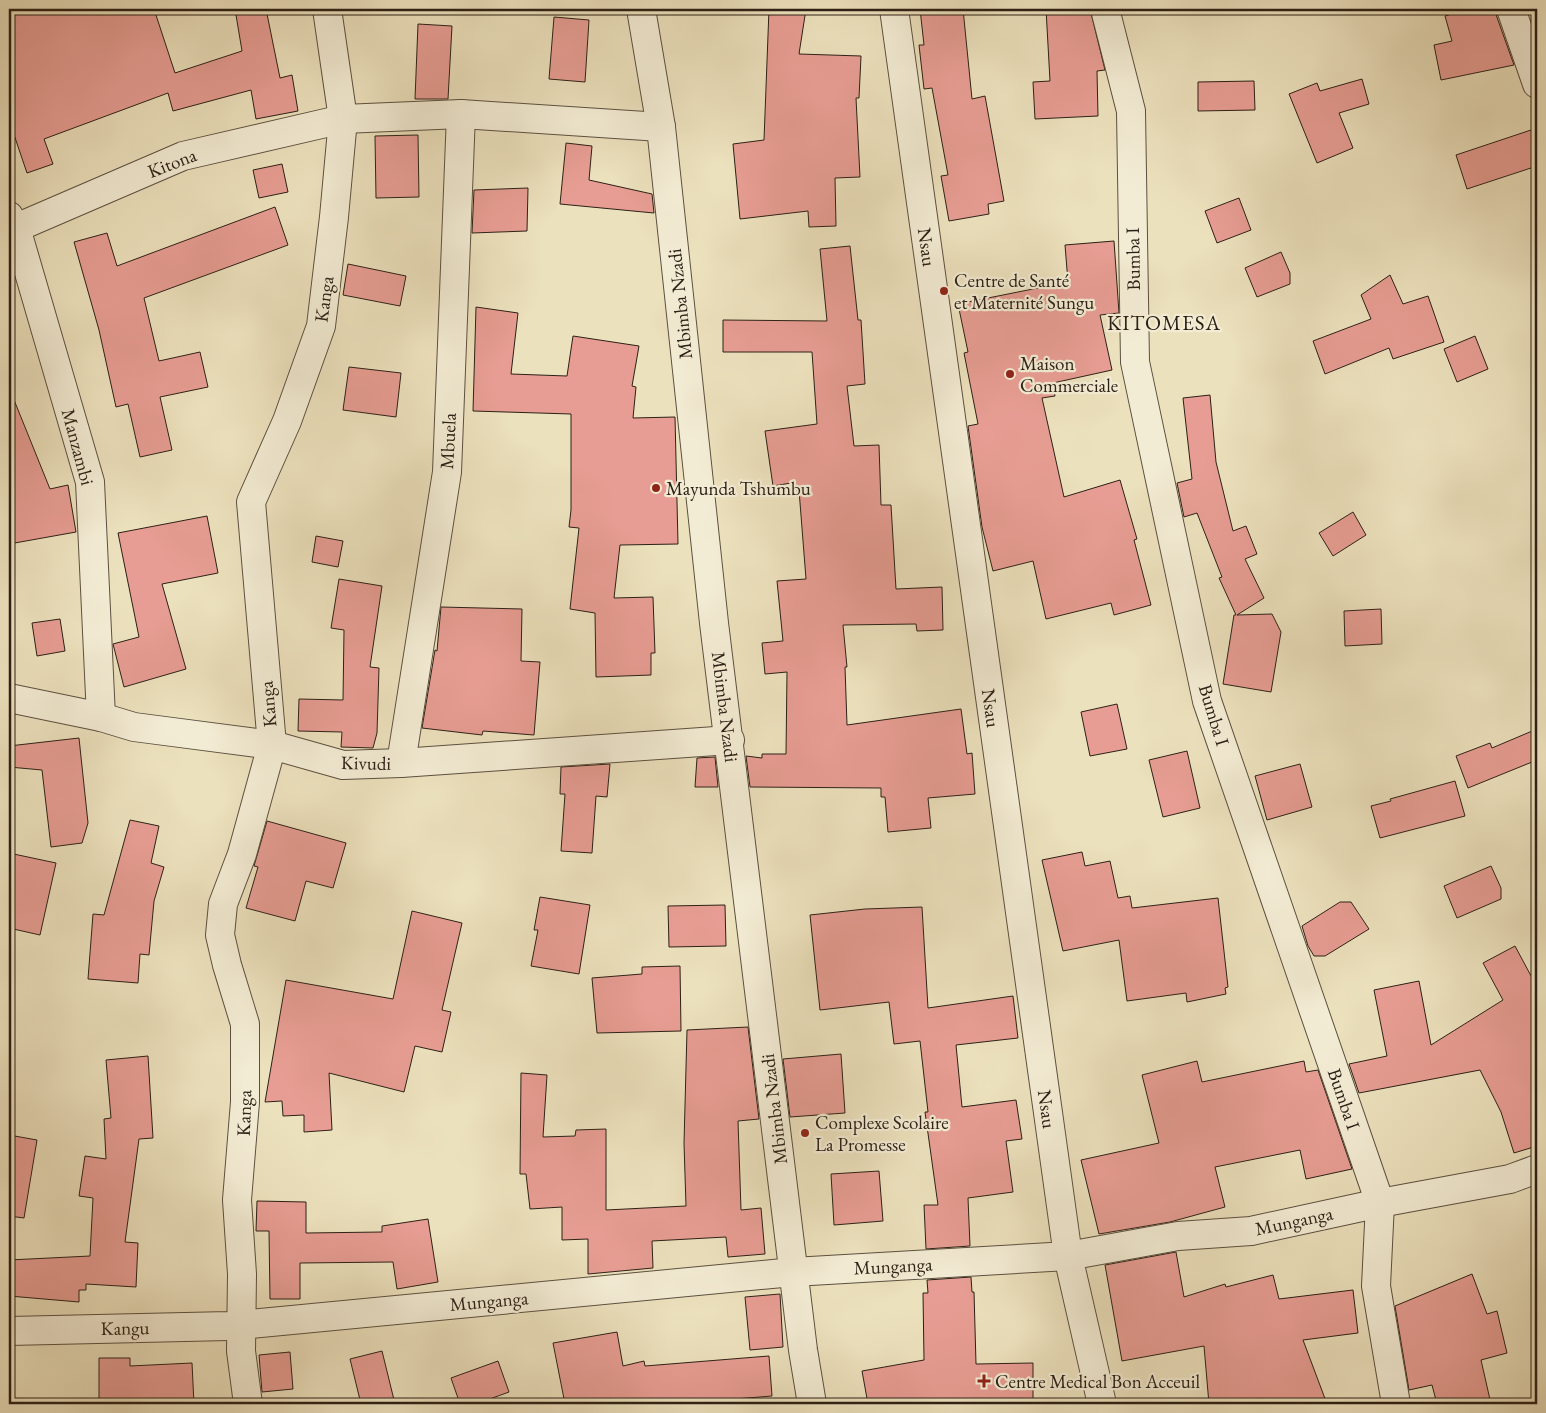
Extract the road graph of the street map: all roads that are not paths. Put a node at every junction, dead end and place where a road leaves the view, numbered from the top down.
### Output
1 (327, 9) edge
2 (641, 9) edge
3 (894, 9) edge
4 (1105, 9) edge
5 (1511, 9) edge
6 (1537, 84) edge
7 (461, 114) junction
8 (342, 119) junction
9 (661, 126) junction
10 (11, 225) edge
11 (9, 698) edge
12 (100, 717) junction
13 (730, 740) junction
14 (272, 745) junction
15 (401, 763) junction
16 (1537, 1169) edge
17 (1380, 1203) junction
18 (1068, 1256) junction
19 (793, 1272) junction
20 (241, 1325) junction
21 (9, 1331) edge
22 (248, 1404) edge
23 (812, 1404) edge
24 (1102, 1404) edge
25 (1396, 1404) edge

1 - 8 street, Kanga
2 - 9 street, Mbimba Nzadi
3 - 18 street, Nsau
4 - 17 street, Bumba I
5 - 6 street
7 - 8 street, Kitona
7 - 9 street, Kitona
7 - 15 street, Mbuela
8 - 10 street, Kitona
8 - 14 street, Kanga
9 - 13 street, Mbimba Nzadi
10 - 12 street, Manzambi
11 - 12 street, Kivudi
12 - 14 street, Kivudi
13 - 15 street, Kivudi
13 - 19 street, Mbimba Nzadi
14 - 15 street, Kivudi
14 - 20 street, Kanga
16 - 17 street, Munganga
17 - 18 street, Munganga
17 - 25 street, Bumba I
18 - 19 street, Munganga
18 - 24 street, Nsau
19 - 20 street, Munganga
19 - 23 street, Mbimba Nzadi
20 - 21 street, Kangu
20 - 22 street, Kanga

